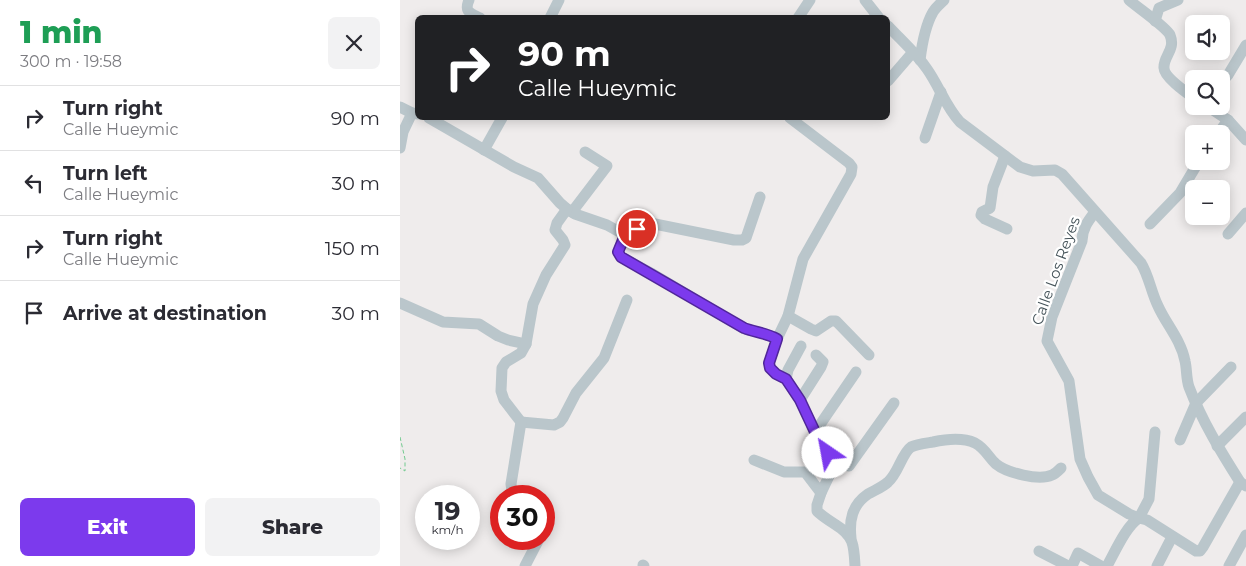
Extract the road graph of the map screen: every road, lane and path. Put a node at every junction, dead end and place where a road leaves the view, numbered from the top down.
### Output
1 (469, 0) edge
2 (559, 0) edge
3 (810, 0) edge
4 (865, 0) edge
5 (944, 0) edge
6 (1129, 0) edge
7 (1178, 0) edge
8 (1159, 4) edge
9 (473, 15) edge
10 (552, 15) edge
11 (800, 15) edge
12 (878, 15) edge
13 (1155, 21) junction
14 (890, 28) edge
15 (1246, 45) edge
16 (916, 56) junction
17 (1230, 72) edge
18 (890, 78) edge
19 (941, 92) junction
20 (1185, 93) edge
21 (400, 107) edge
22 (415, 113) edge
23 (1220, 115) edge
24 (432, 120) edge
25 (501, 120) edge
26 (793, 120) edge
27 (1228, 120) junction
28 (1224, 125) edge
29 (925, 138) dead end
30 (1246, 140) edge
31 (400, 148) edge
32 (484, 150) junction
33 (585, 152) dead end
34 (1005, 156) junction
35 (1193, 170) edge
36 (760, 197) dead end
37 (570, 211) junction
38 (1095, 212) junction
39 (1246, 213) edge
40 (1150, 224) dead end
41 (1007, 229) dead end
42 (1228, 234) dead end
43 (625, 235) junction
44 (627, 300) dead end
45 (400, 303) edge
46 (788, 316) junction
47 (777, 339) junction
48 (526, 344) junction
49 (801, 346) dead end
50 (816, 355) dead end
51 (870, 355) dead end
52 (1231, 367) dead end
53 (856, 372) dead end
54 (786, 379) junction
55 (800, 400) junction
56 (894, 403) dead end
57 (1196, 403) junction
58 (1246, 417) edge
59 (521, 422) junction
60 (815, 432) junction
61 (1155, 432) dead end
62 (400, 437) edge
63 (1180, 440) dead end
64 (1217, 446) junction
65 (754, 460) dead end
66 (831, 460) junction
67 (400, 468) edge
68 (1061, 468) dead end
69 (1243, 484) edge
70 (511, 485) edge
71 (821, 493) junction
72 (1139, 518) junction
73 (1246, 535) edge
74 (1172, 536) junction
75 (851, 538) junction
76 (533, 550) edge
77 (1039, 551) dead end
78 (525, 566) edge
79 (855, 566) edge
80 (1068, 566) edge
81 (1072, 566) edge
82 (1101, 566) edge
83 (1107, 566) edge
84 (1157, 566) edge
85 (1229, 566) edge

1 - 9 street
2 - 10 street
3 - 11 street
4 - 12 street
5 - 16 street
6 - 13 street
7 - 8 street
8 - 13 street
13 - 20 street
14 - 16 street
15 - 17 street
16 - 18 street
16 - 19 street
19 - 29 street
19 - 34 street
21 - 22 street
22 - 31 street
23 - 27 street
24 - 32 street
25 - 32 street
26 - 46 street
27 - 28 street
27 - 30 street
32 - 37 street
33 - 37 street
34 - 38 street
34 - 41 street
35 - 40 street
36 - 43 street
37 - 43 street
37 - 48 street
38 - 57 street
38 - 72 street, Calle Los Reyes
39 - 42 street
43 - 47 street
44 - 59 street
45 - 48 street
46 - 47 street
46 - 51 street
47 - 54 street
48 - 59 street
49 - 54 street
50 - 55 street
52 - 57 street
53 - 60 street
54 - 55 street
55 - 60 street
56 - 66 street
57 - 63 street
57 - 64 street
58 - 64 street
59 - 70 street
60 - 66 street
61 - 72 street
62 - 67 path
64 - 69 street
65 - 71 street
66 - 71 street
68 - 75 street
69 - 74 street, Calle Los Reyes
71 - 75 street
72 - 74 street, Calle Los Reyes
72 - 83 street
73 - 85 street
74 - 84 street
75 - 79 street
76 - 78 street
77 - 80 street
81 - 82 street

